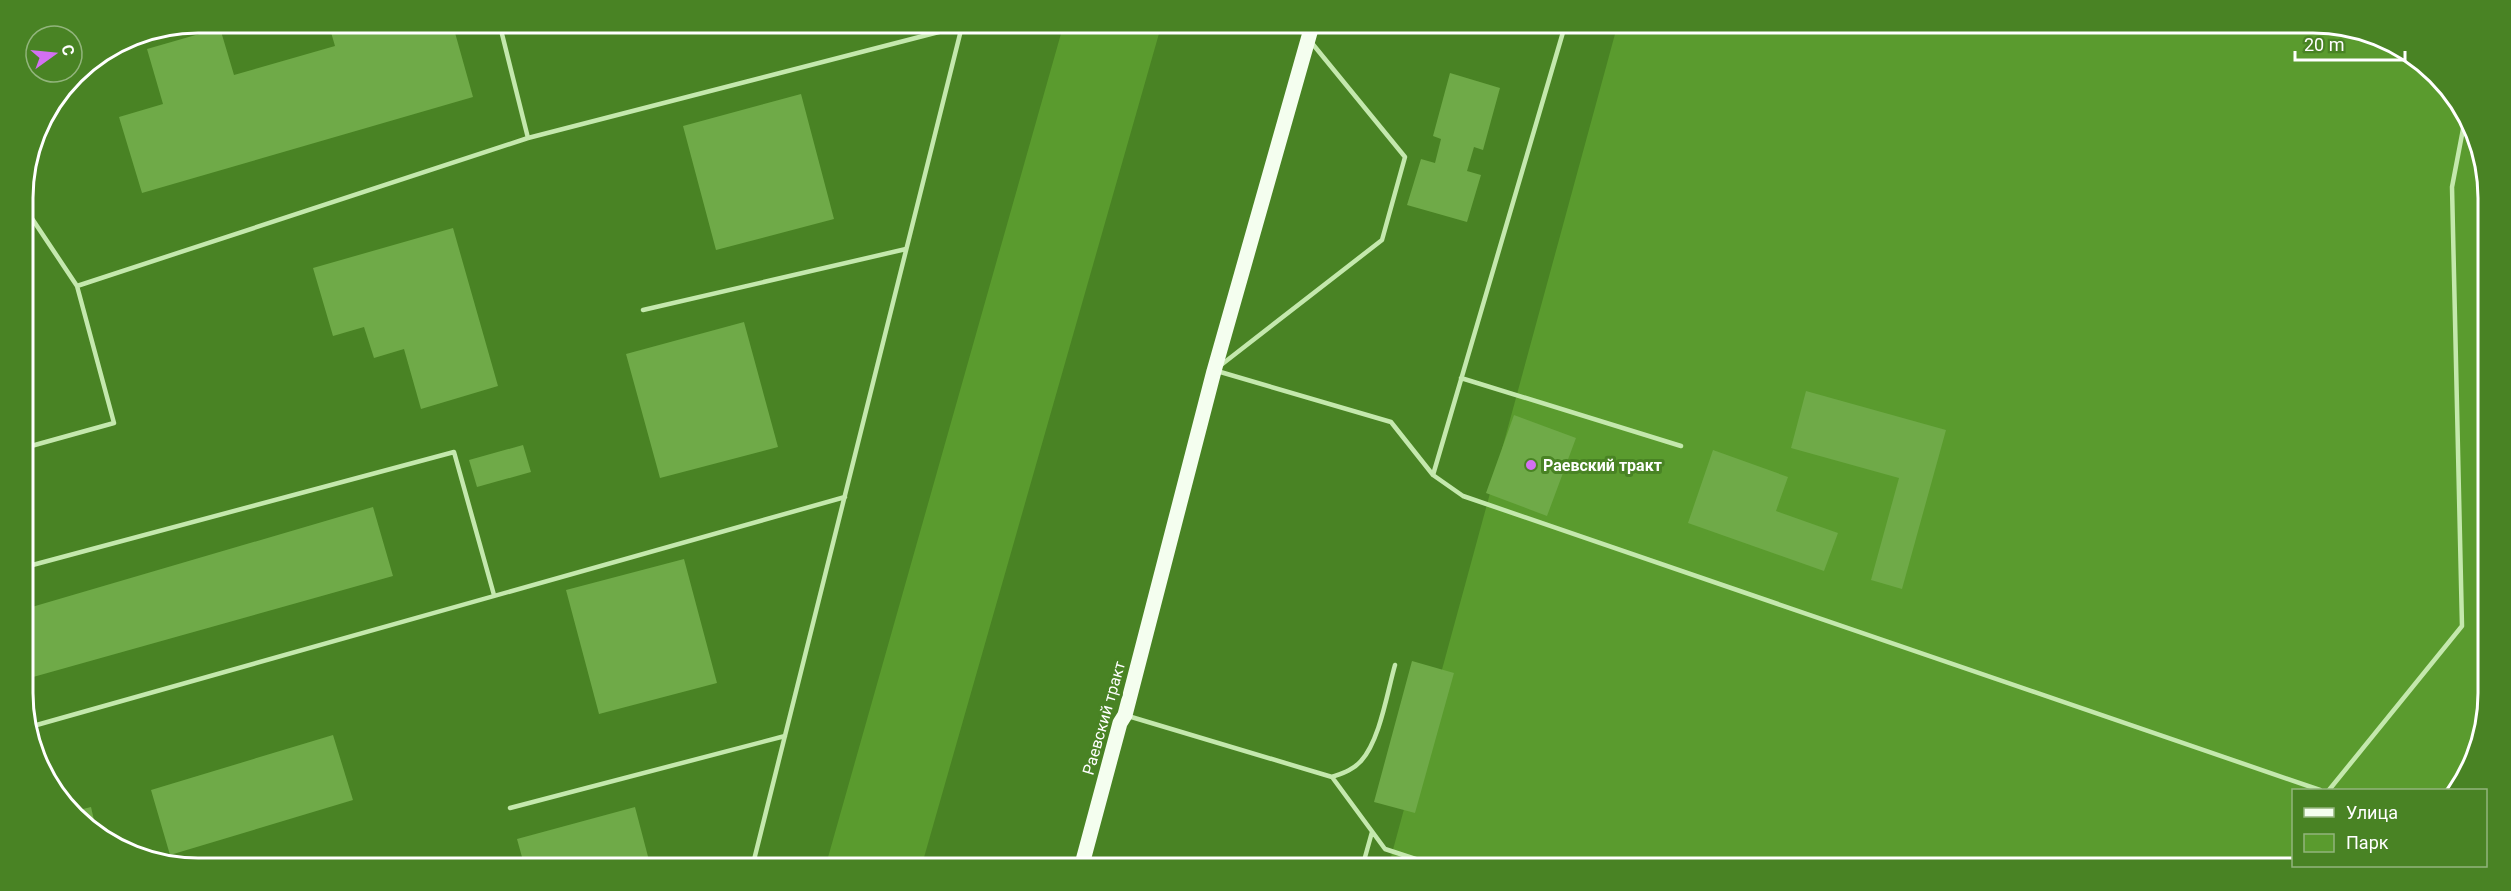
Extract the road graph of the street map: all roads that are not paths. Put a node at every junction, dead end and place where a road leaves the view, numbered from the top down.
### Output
1 (502, 33) edge
2 (928, 33) edge
3 (960, 33) edge
4 (1310, 33) edge
5 (1563, 33) edge
6 (1308, 40) junction
7 (2463, 130) edge
8 (528, 138) junction
9 (33, 220) edge
10 (906, 249) junction
11 (77, 286) junction
12 (643, 310) dead end
13 (1214, 370) junction
14 (1461, 378) junction
15 (33, 446) edge
16 (1681, 446) dead end
17 (1433, 475) junction
18 (845, 497) junction
19 (33, 565) edge
20 (494, 595) junction
21 (1395, 665) dead end
22 (1125, 715) junction
23 (36, 725) edge
24 (785, 736) junction
25 (1332, 777) junction
26 (2317, 789) edge
27 (2330, 789) edge
28 (510, 808) dead end
29 (1372, 832) junction
30 (754, 858) edge
31 (1084, 858) edge
32 (1365, 858) edge
33 (1412, 858) edge

1 - 8 lane
2 - 8 lane
3 - 10 lane
4 - 6 main road, Раевский тракт
5 - 14 lane
6 - 13 main road, Раевский тракт
6 - 13 lane
7 - 27 lane
8 - 11 lane
9 - 11 lane
10 - 12 lane
10 - 18 lane
11 - 15 lane
13 - 17 lane
13 - 22 main road, Раевский тракт
14 - 16 lane
14 - 17 lane
17 - 26 lane
18 - 20 lane
18 - 24 lane
19 - 20 lane
20 - 23 lane
21 - 25 lane
22 - 25 lane
22 - 31 main road, Раевский тракт
24 - 28 lane
24 - 30 lane
25 - 29 lane
29 - 32 lane
29 - 33 lane

